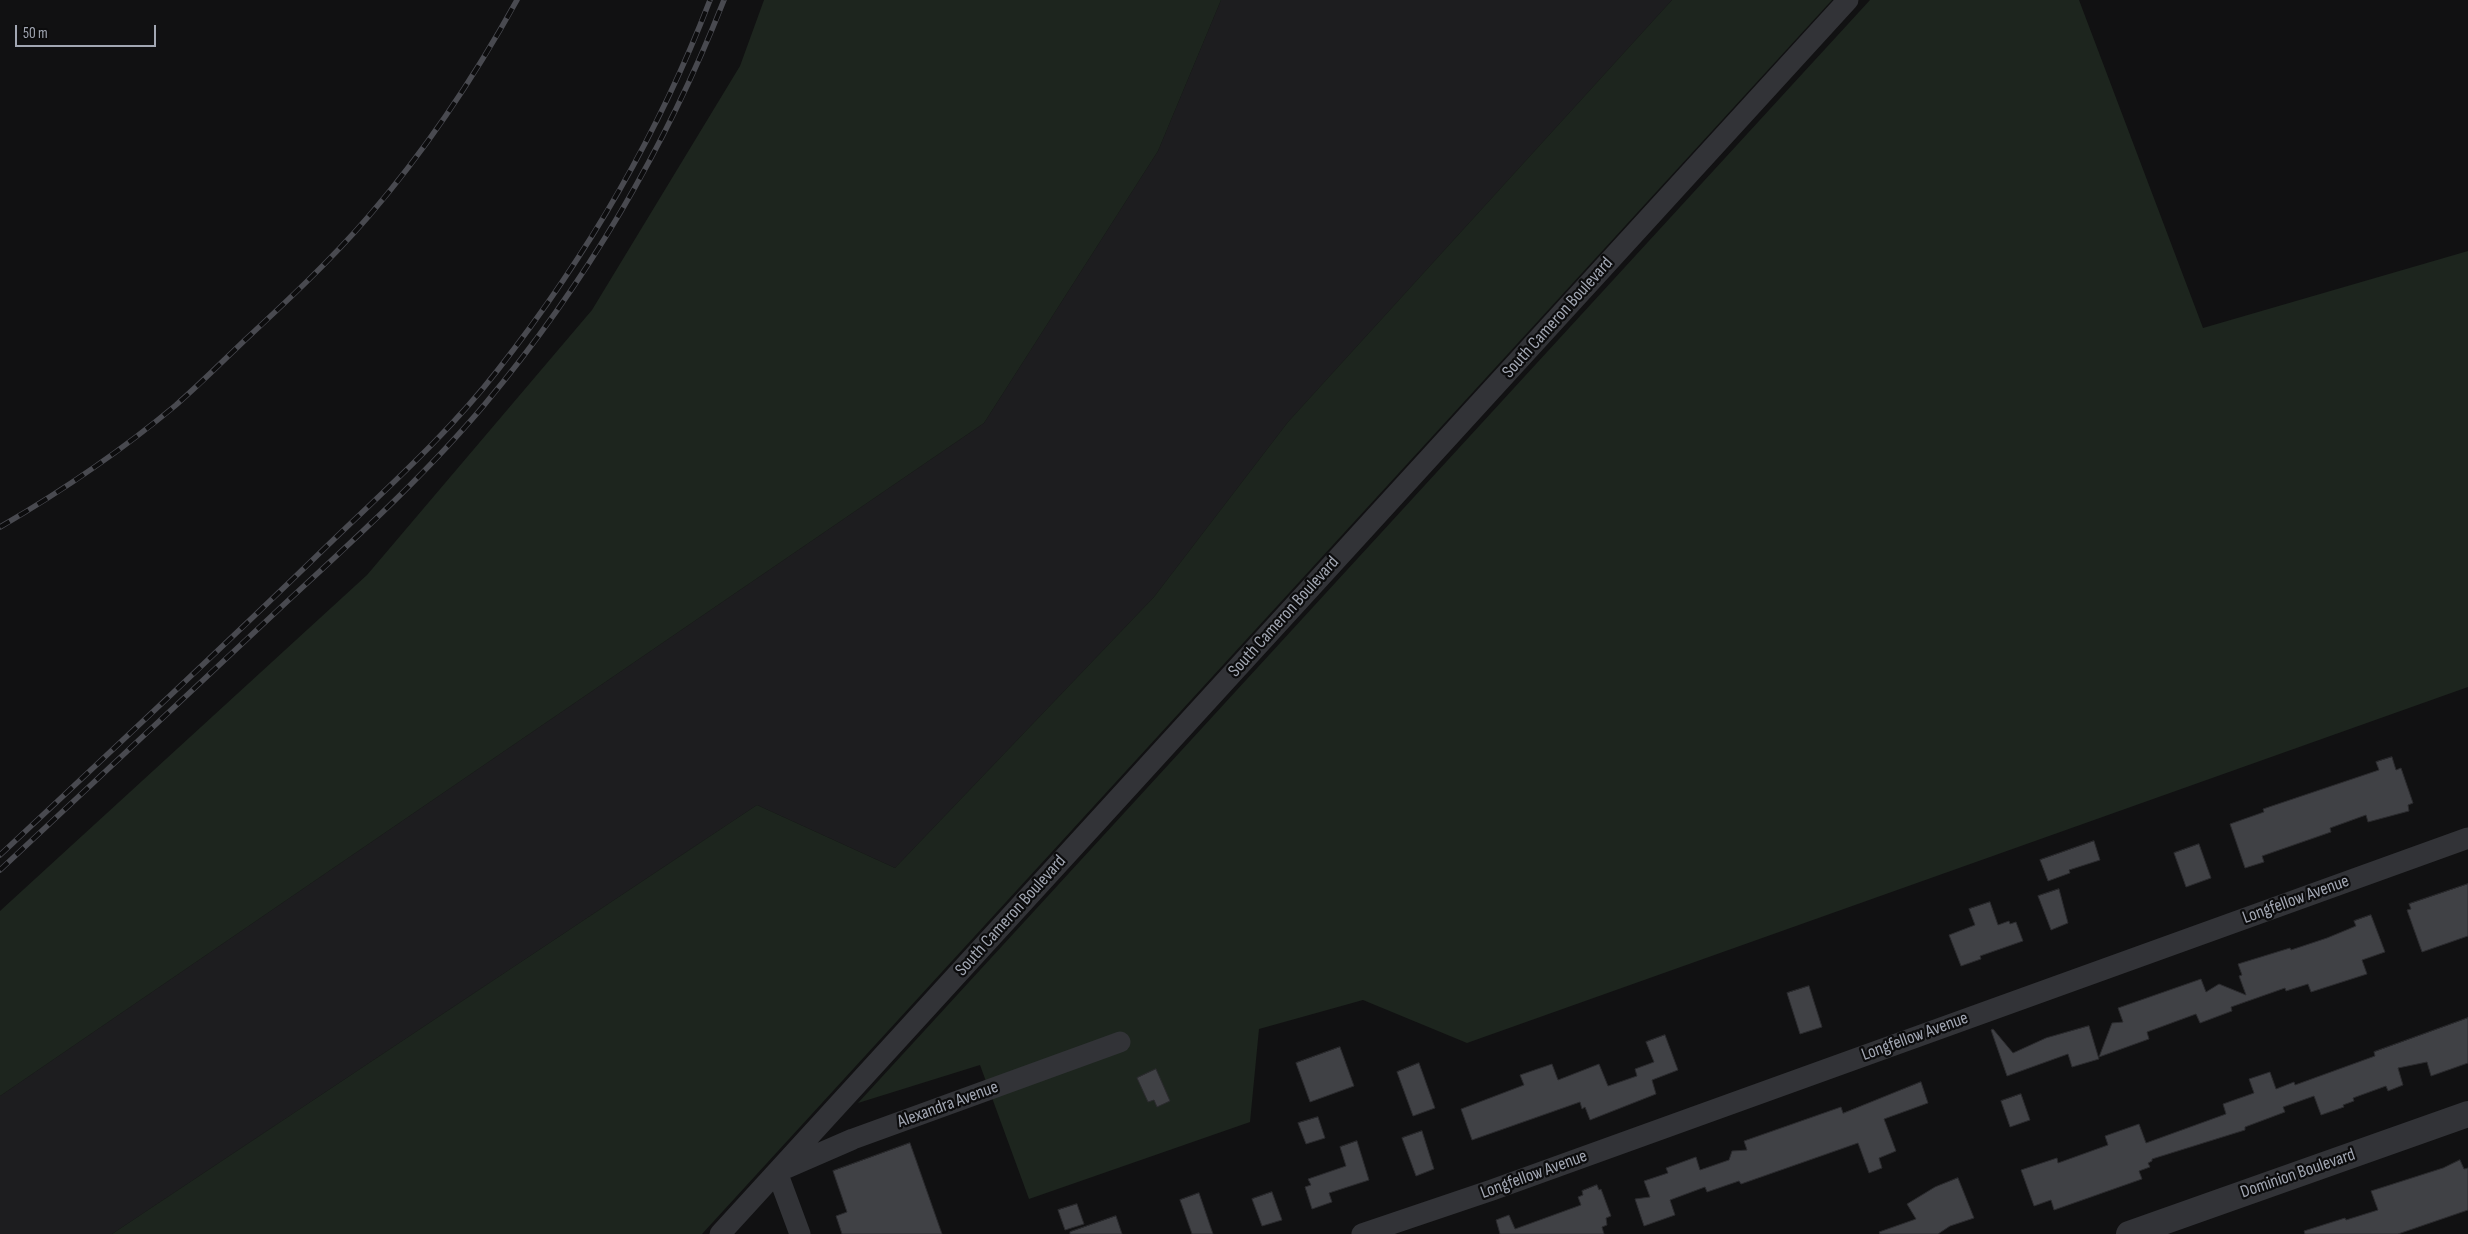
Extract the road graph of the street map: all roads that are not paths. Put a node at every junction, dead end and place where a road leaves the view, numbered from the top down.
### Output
1 (1848, 0) edge
2 (2468, 838) edge
3 (1120, 1042) dead end
4 (2468, 1114) edge
5 (777, 1172) junction
6 (720, 1234) edge
7 (800, 1234) edge
8 (1362, 1234) edge
9 (2129, 1234) edge

1 - 5 street, South Cameron Boulevard
2 - 8 street, Longfellow Avenue
3 - 5 street, Alexandra Avenue
4 - 9 street, Dominion Boulevard
5 - 6 street, South Cameron Boulevard
5 - 7 street

